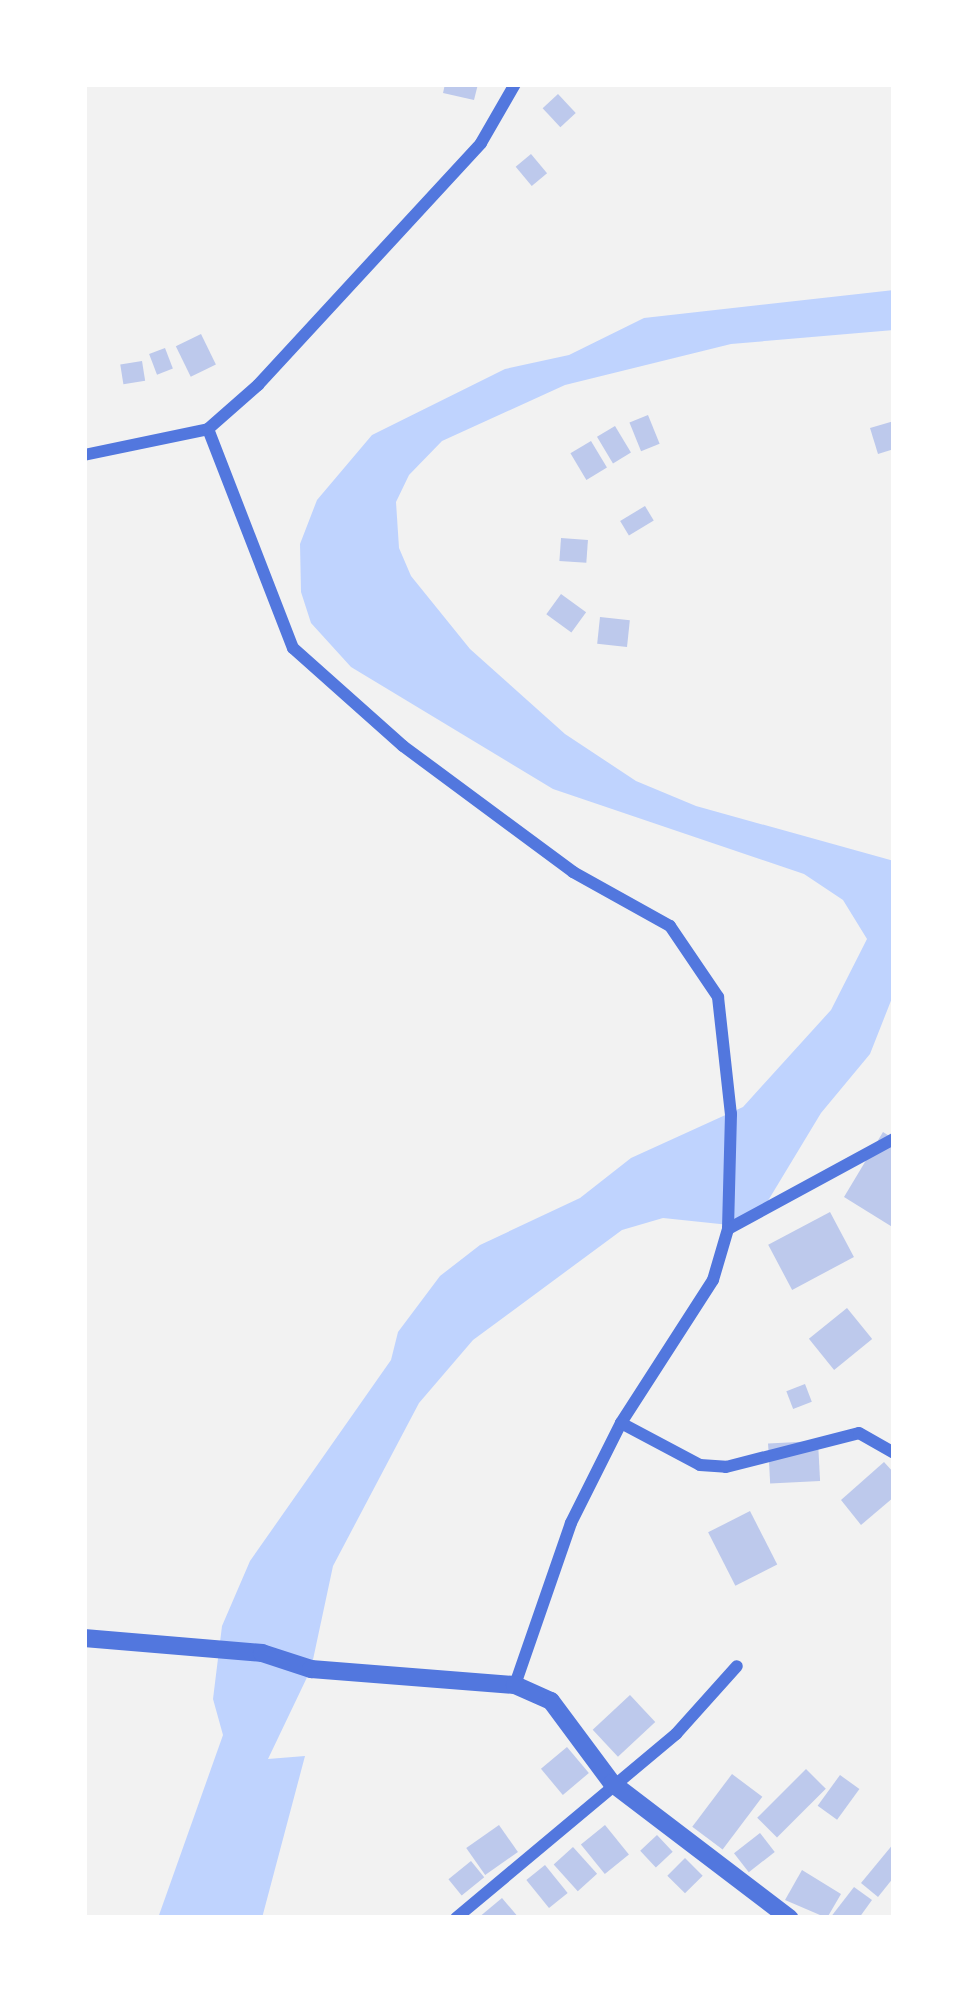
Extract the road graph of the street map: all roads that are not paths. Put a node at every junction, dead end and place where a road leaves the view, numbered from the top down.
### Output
1 (515, 84) edge
2 (208, 429) junction
3 (84, 454) edge
4 (894, 1138) edge
5 (728, 1229) junction
6 (621, 1423) junction
7 (894, 1453) edge
8 (84, 1638) edge
9 (736, 1666) dead end
10 (515, 1685) junction
11 (612, 1784) junction
12 (456, 1918) edge
13 (789, 1918) edge

1 - 2 street
2 - 3 street
2 - 5 street
4 - 5 street
5 - 6 street
6 - 7 street
6 - 10 street
8 - 10 street
9 - 11 street
10 - 11 street
11 - 12 street
11 - 13 street

